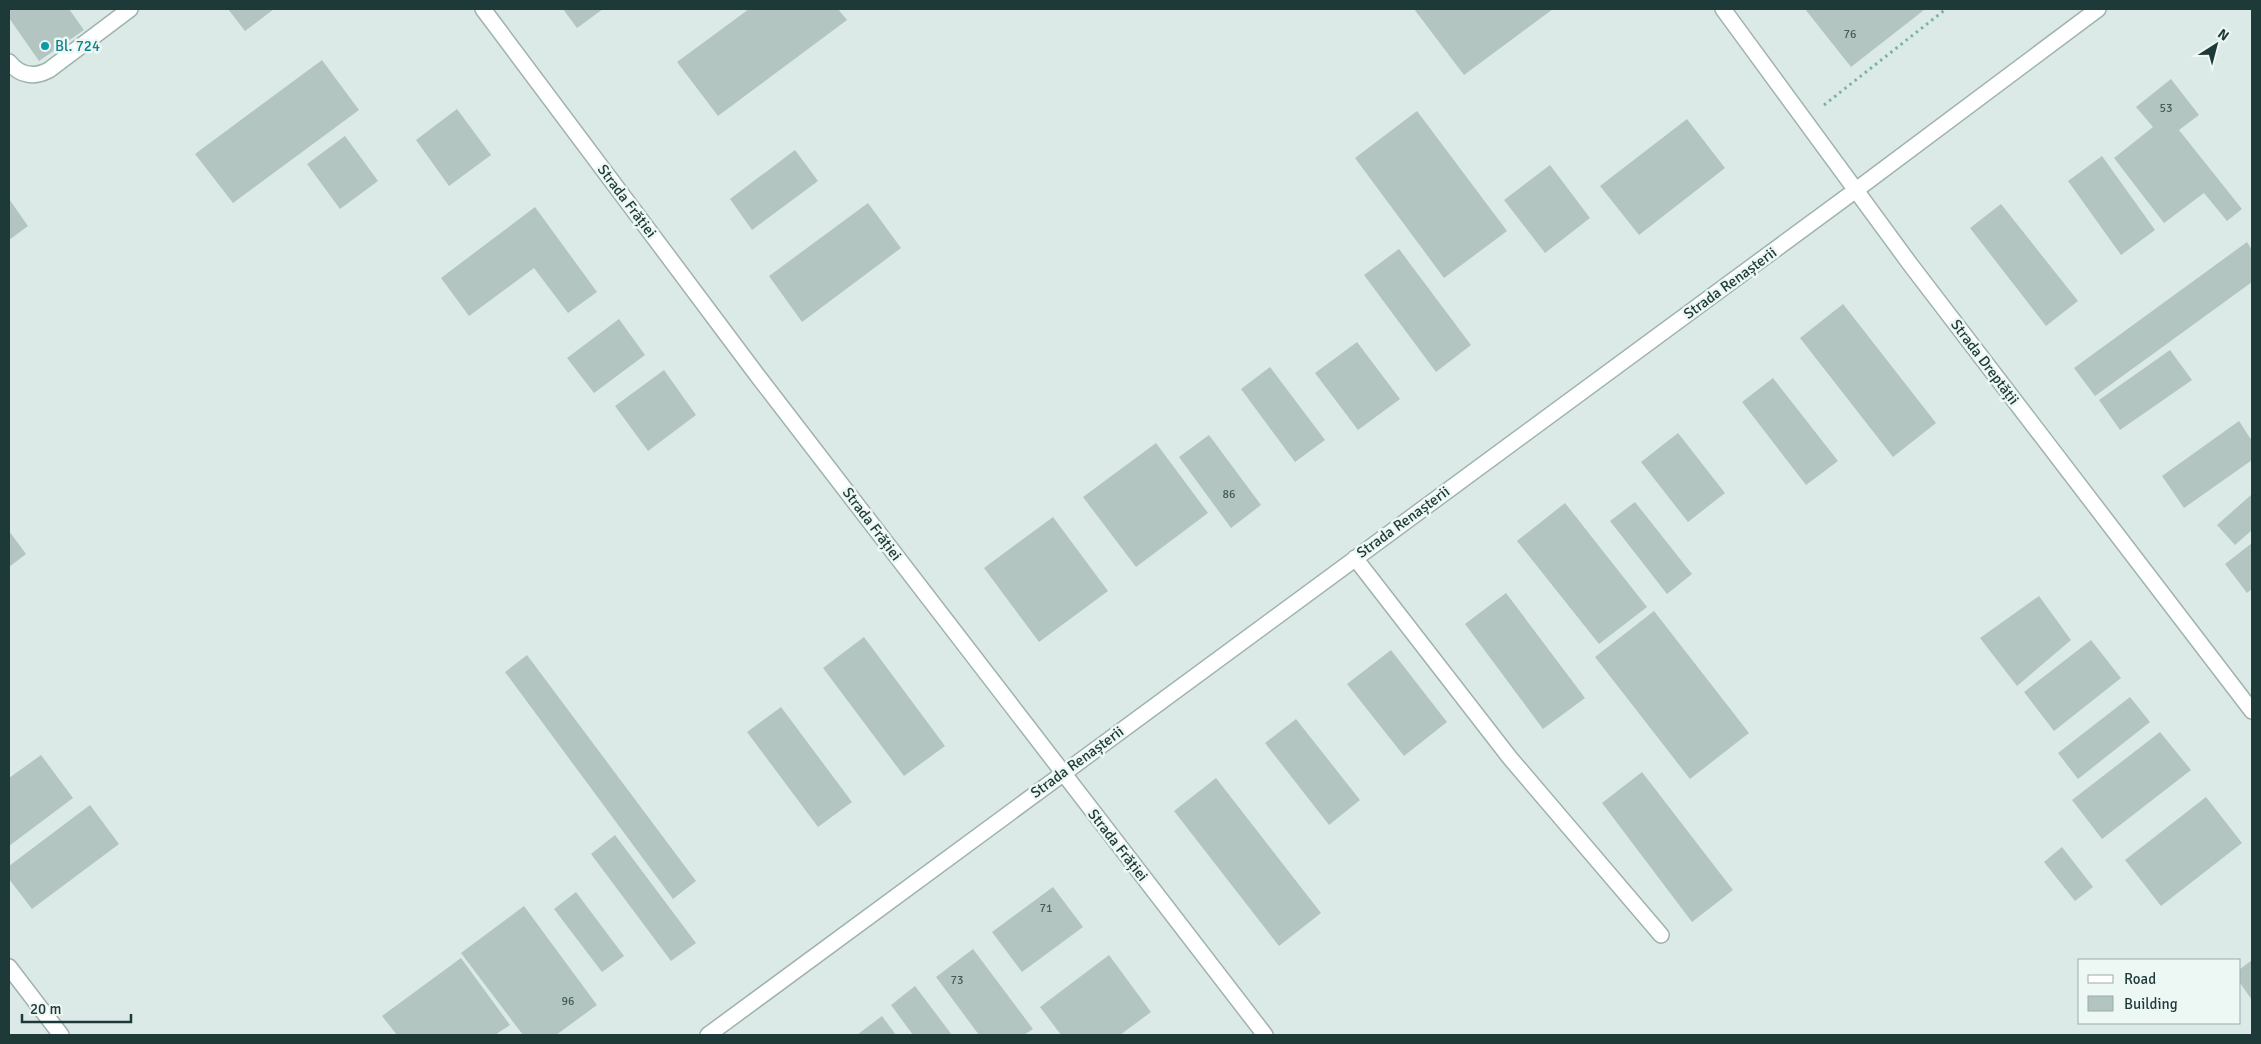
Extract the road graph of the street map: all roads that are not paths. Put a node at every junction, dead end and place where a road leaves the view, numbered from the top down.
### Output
1 (130, 9) edge
2 (483, 9) edge
3 (1723, 9) edge
4 (2098, 9) edge
5 (9, 62) edge
6 (1856, 190) junction
7 (1355, 558) junction
8 (2252, 711) edge
9 (1062, 773) junction
10 (1661, 935) dead end
11 (9, 967) edge
12 (61, 1035) edge
13 (708, 1035) edge
14 (1264, 1035) edge

1 - 5 street
2 - 9 street, Strada Frăției
3 - 6 street, Strada Dreptății
4 - 6 street, Strada Renașterii
6 - 7 street, Strada Renașterii
6 - 8 street, Strada Dreptății
7 - 9 street, Strada Renașterii
7 - 10 street
9 - 13 street, Strada Renașterii
9 - 14 street, Strada Frăției
11 - 12 street

